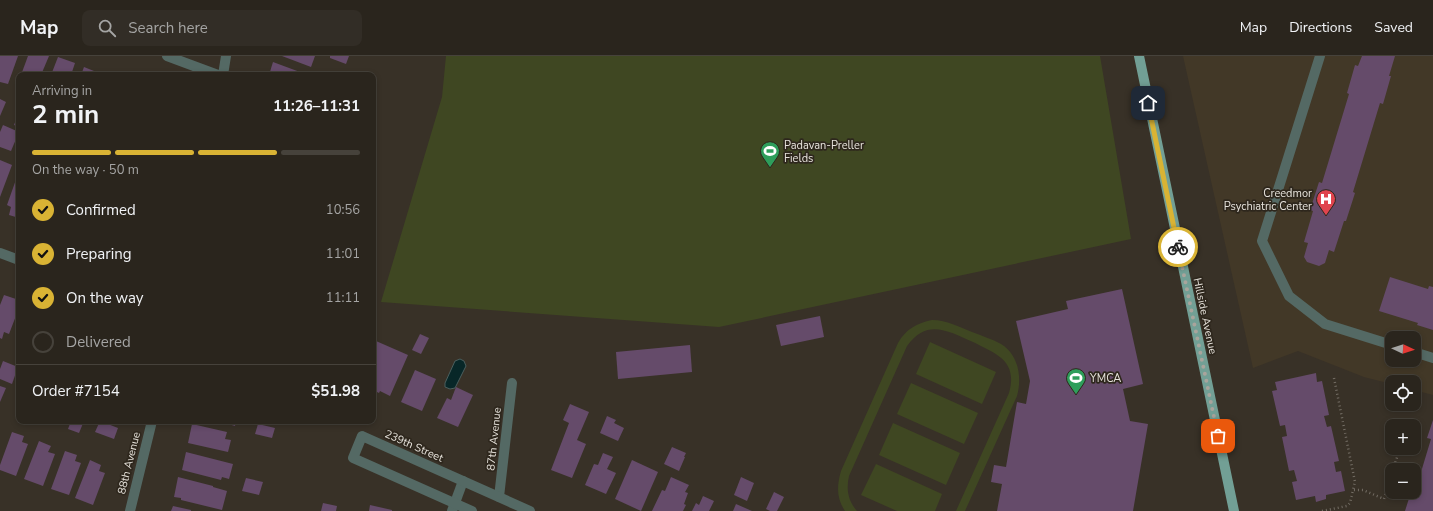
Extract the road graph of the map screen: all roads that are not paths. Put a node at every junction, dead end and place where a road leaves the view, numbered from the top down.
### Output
1 (167, 56) edge
2 (226, 56) edge
3 (1139, 56) edge
4 (1320, 56) edge
5 (210, 72) edge
6 (223, 72) edge
7 (0, 253) edge
8 (16, 259) edge
9 (1385, 343) edge
10 (1421, 354) edge
11 (1433, 358) edge
12 (512, 383) dead end
13 (151, 424) edge
14 (463, 481) junction
15 (499, 497) junction
16 (453, 507) edge
17 (130, 511) edge
18 (472, 511) edge
19 (530, 511) edge
20 (1234, 511) edge

1 - 5 street
2 - 6 street
3 - 20 main road, Hillside Avenue
4 - 9 street
7 - 8 street
10 - 11 street
12 - 15 street, 87th Avenue
13 - 17 street, 88th Avenue
14 - 15 street, 239th Street
14 - 16 street
14 - 16 street, 239th Street
15 - 19 street, 239th Street
16 - 18 street, 239th Street

